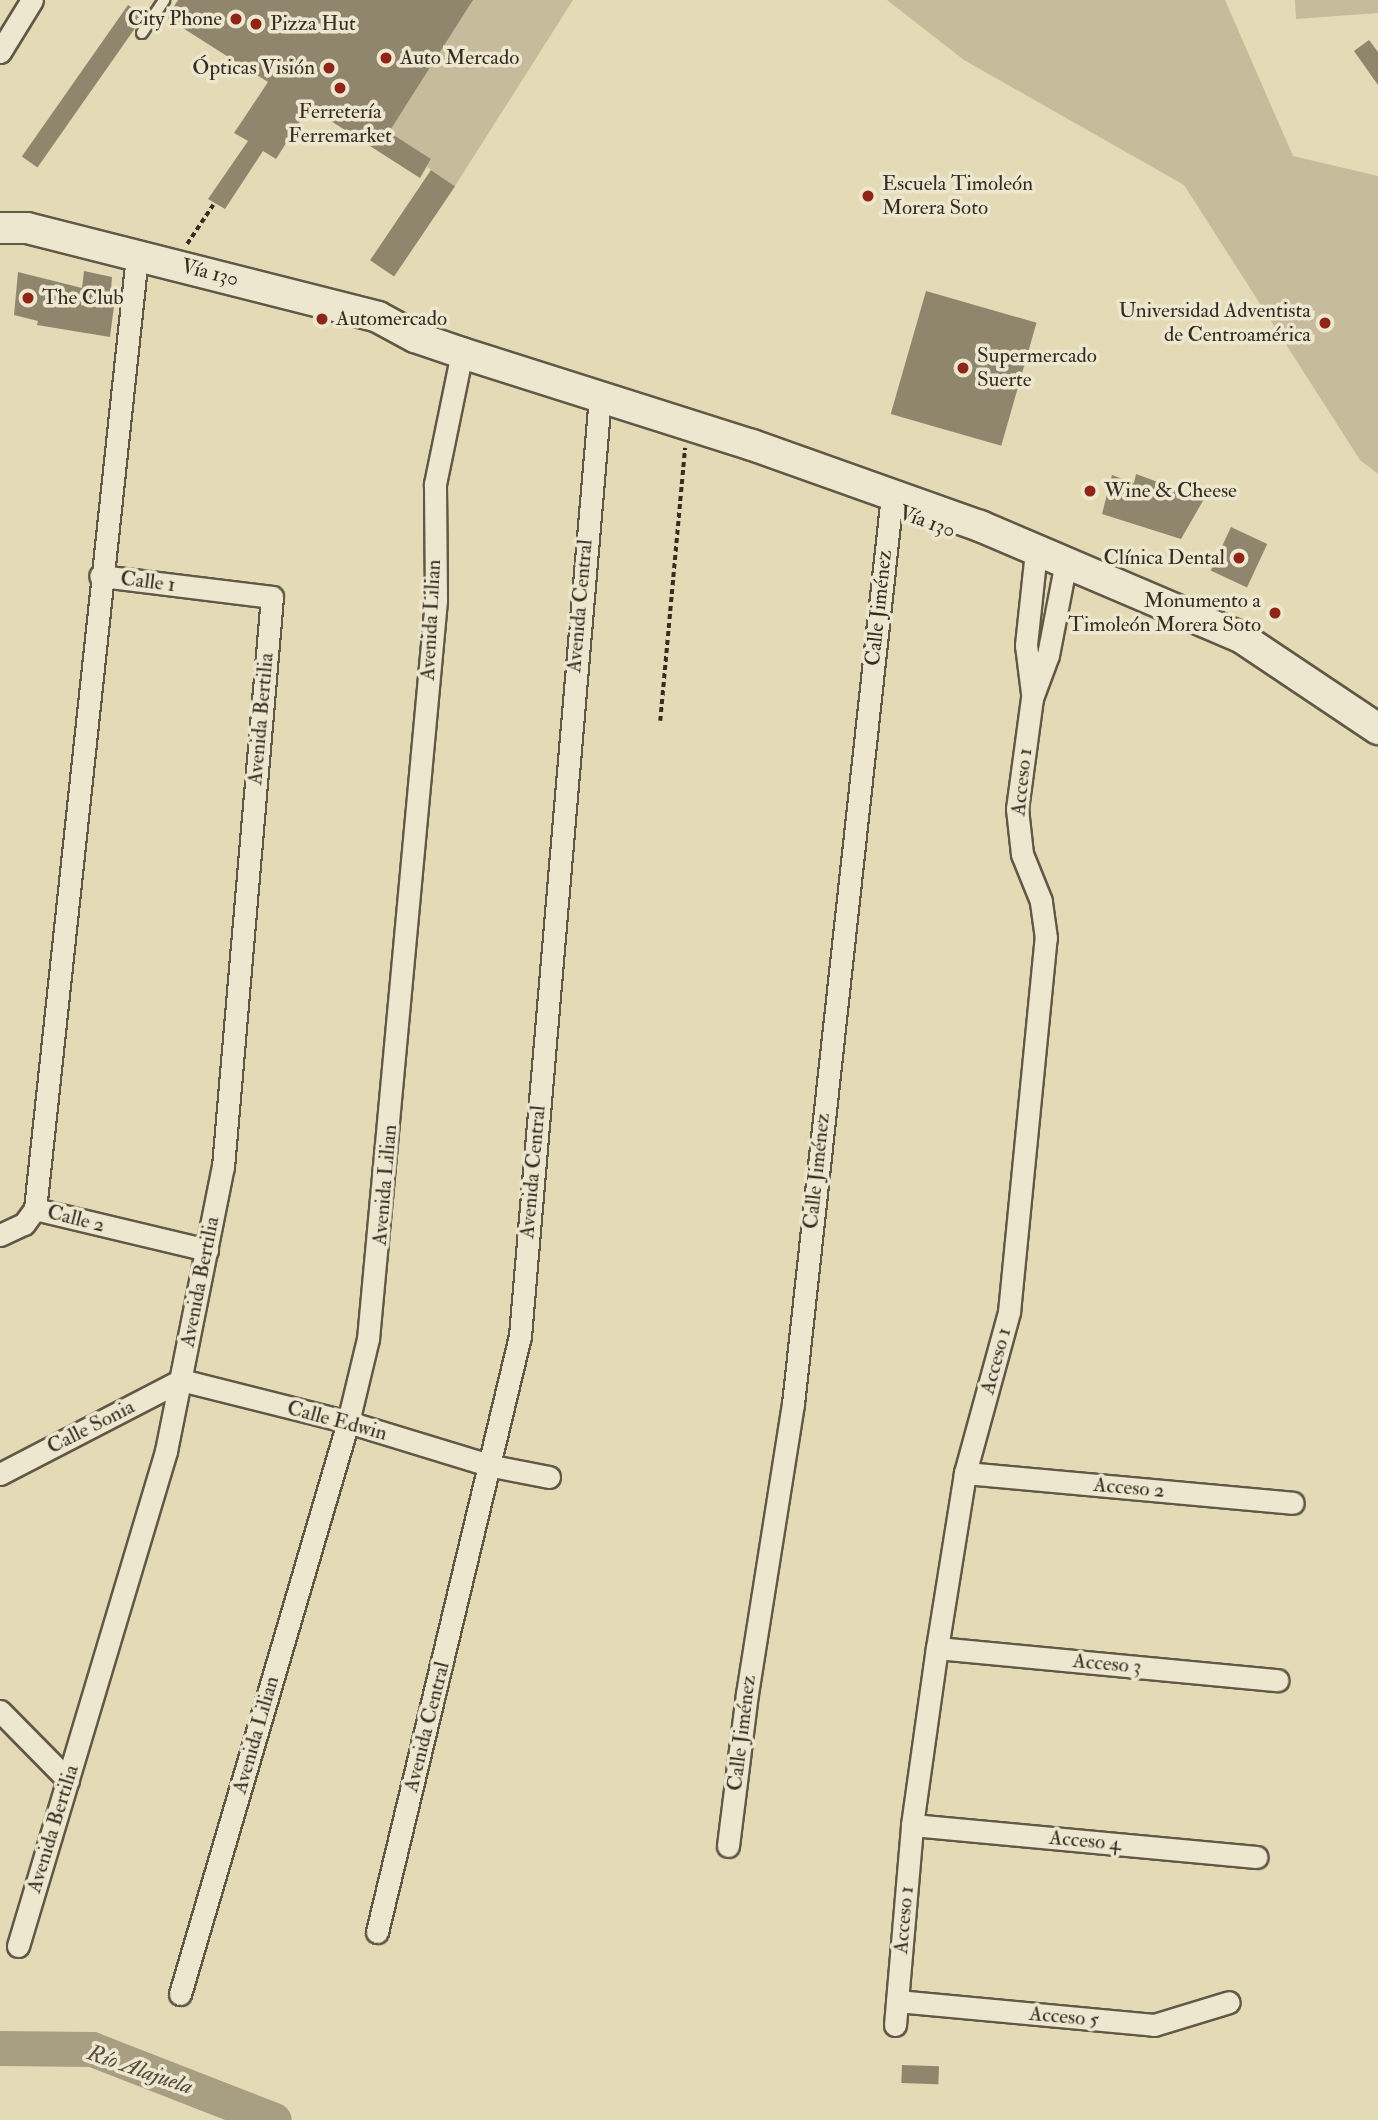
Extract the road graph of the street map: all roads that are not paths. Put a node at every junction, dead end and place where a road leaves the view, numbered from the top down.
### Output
1 (32, 0) edge
2 (164, 0) edge
3 (142, 33) dead end
4 (0, 52) edge
5 (0, 228) edge
6 (0, 235) edge
7 (136, 263) junction
8 (462, 353) junction
9 (600, 397) junction
10 (890, 501) junction
11 (1035, 561) junction
12 (1064, 572) junction
13 (100, 576) junction
14 (1143, 596) junction
15 (272, 597) joint
16 (1032, 698) junction
17 (1378, 729) edge
18 (35, 1209) junction
19 (0, 1235) edge
20 (207, 1250) junction
21 (181, 1380) junction
22 (348, 1422) junction
23 (492, 1466) junction
24 (965, 1473) junction
25 (0, 1474) edge
26 (549, 1477) dead end
27 (1293, 1503) dead end
28 (937, 1648) junction
29 (1277, 1680) dead end
30 (0, 1711) edge
31 (68, 1780) junction
32 (912, 1825) junction
33 (728, 1846) dead end
34 (1257, 1857) dead end
35 (377, 1932) dead end
36 (18, 1946) dead end
37 (180, 1994) dead end
38 (897, 2001) junction
39 (1229, 2002) dead end
40 (895, 2025) dead end

1 - 4 street
2 - 3 lane
5 - 7 main road, Vía 130
6 - 7 main road, Vía 130
7 - 8 main road, Vía 130
7 - 13 street
8 - 9 main road, Vía 130
8 - 22 street, Avenida Lilian
9 - 10 main road, Vía 130
9 - 23 street, Avenida Central
10 - 11 main road, Vía 130
10 - 14 main road, Vía 130
10 - 33 street, Calle Jiménez
11 - 12 main road, Vía 130
11 - 16 street, Acceso 1
12 - 14 main road, Vía 130
12 - 16 street, Acceso 1
13 - 15 street, Calle 1
13 - 18 street
14 - 17 main road, Vía 130
15 - 20 street, Avenida Bertilia
16 - 24 street, Acceso 1
18 - 19 street, Calle 2
18 - 20 street, Calle 2
20 - 21 street, Avenida Bertilia
21 - 22 street, Calle Edwin
21 - 25 street, Calle Sonia
21 - 31 street, Avenida Bertilia
22 - 23 street, Calle Edwin
22 - 37 street, Avenida Lilian
23 - 26 street
23 - 35 street, Avenida Central
24 - 27 street, Acceso 2
24 - 28 street, Acceso 1
28 - 29 street, Acceso 3
28 - 32 street, Acceso 1
30 - 31 street
31 - 36 street, Avenida Bertilia
32 - 34 street, Acceso 4
32 - 38 street, Acceso 1
38 - 39 street, Acceso 5
38 - 40 street, Acceso 1

